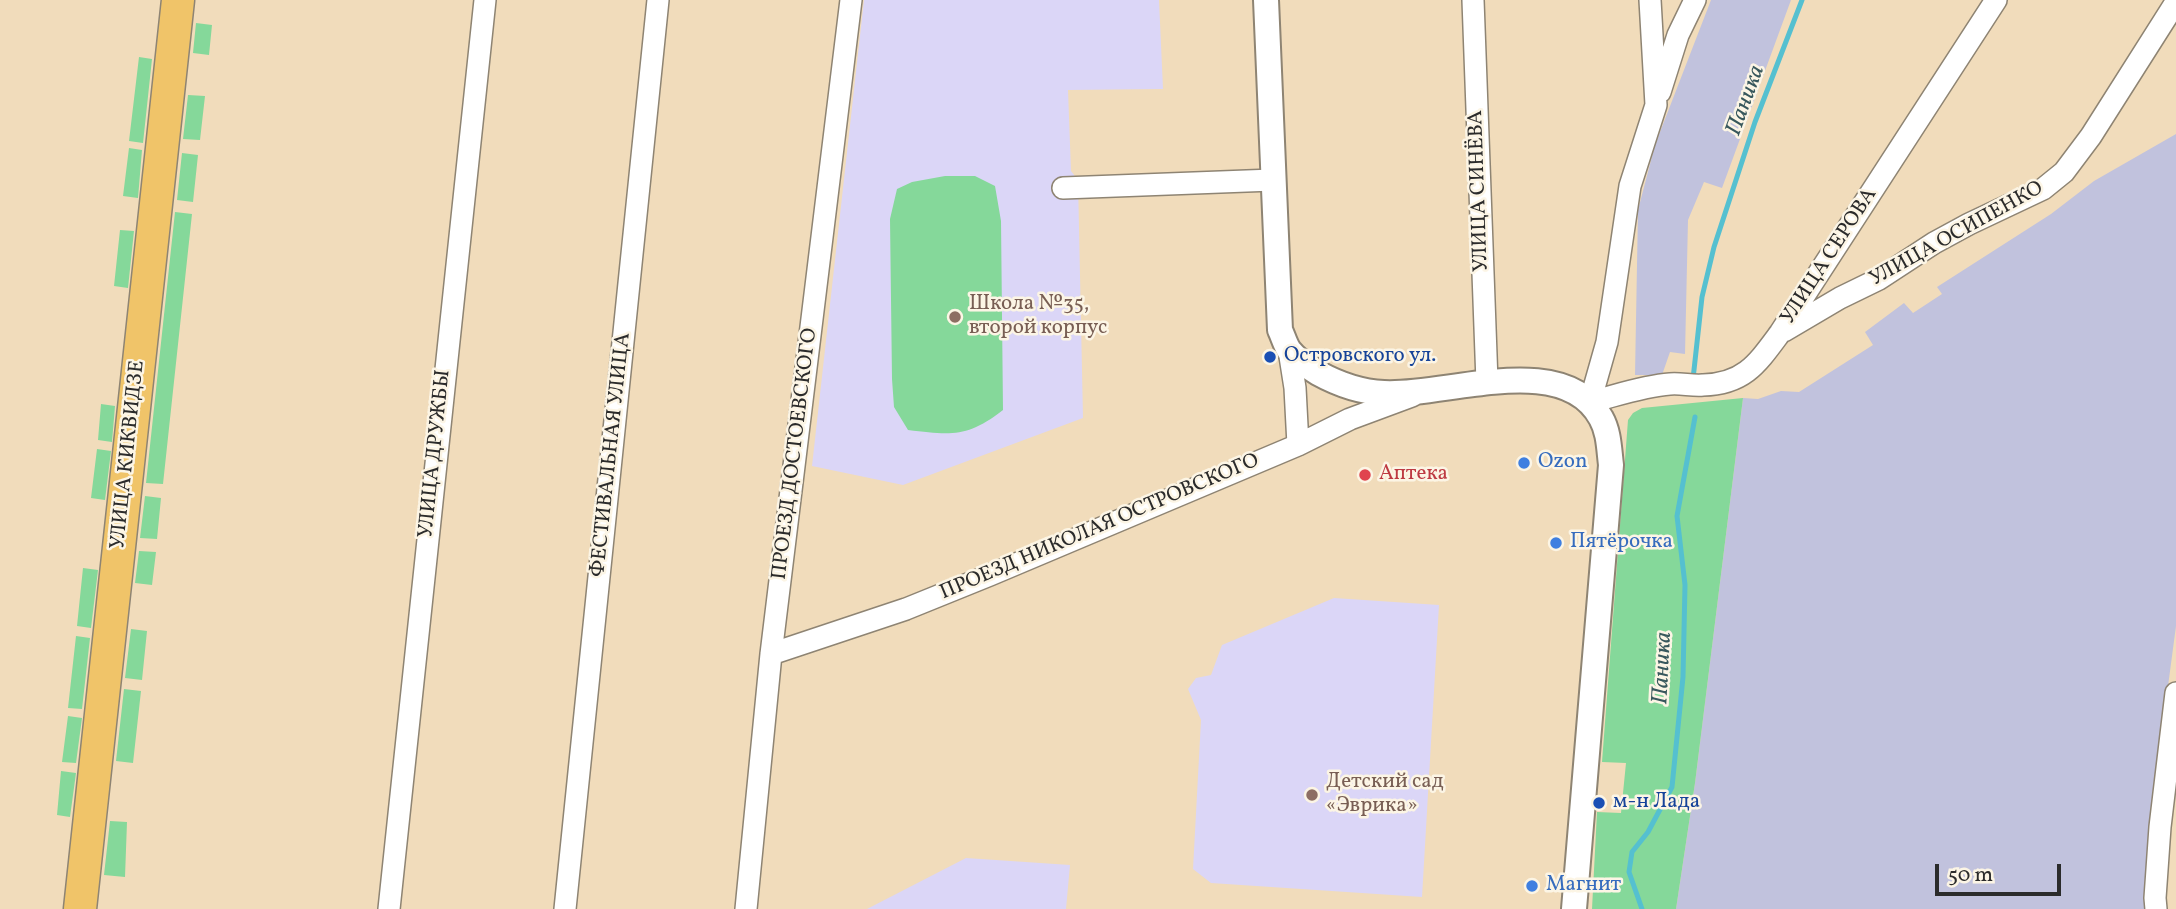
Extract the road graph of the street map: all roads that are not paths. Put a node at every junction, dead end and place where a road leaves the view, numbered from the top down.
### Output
1 (178, 0) edge
2 (485, 0) edge
3 (658, 0) edge
4 (851, 0) edge
5 (1266, 0) edge
6 (1473, 0) edge
7 (1650, 0) edge
8 (1695, 0) edge
9 (1996, 0) edge
10 (2176, 2) edge
11 (1656, 105) junction
12 (1273, 180) junction
13 (1063, 188) dead end
14 (1780, 333) junction
15 (1289, 350) junction
16 (1486, 382) junction
17 (1423, 391) junction
18 (1590, 402) junction
19 (1298, 445) junction
20 (771, 654) junction
21 (2176, 693) edge
22 (80, 909) edge
23 (388, 909) edge
24 (565, 909) edge
25 (746, 909) edge
26 (1574, 909) edge
27 (2156, 909) edge

1 - 22 main road, УЛИЦА КИКВИДЗЕ
2 - 23 street, УЛИЦА ДРУЖБЫ
3 - 24 street, ФЕСТИВАЛЬНАЯ УЛИЦА
4 - 20 street, ПРОЕЗД ДОСТОЕВСКОГО
5 - 12 street
6 - 16 street, УЛИЦА СИНЁВА
7 - 11 street
8 - 11 street
9 - 14 street, УЛИЦА СЕРОВА
10 - 14 street, УЛИЦА ОСИПЕНКО
11 - 18 street
12 - 13 street
12 - 15 street
14 - 18 street, УЛИЦА СЕРОВА
15 - 17 street
15 - 19 street
16 - 17 street
16 - 18 street
17 - 19 street, ПРОЕЗД НИКОЛАЯ ОСТРОВСКОГО
18 - 26 street
19 - 20 street, ПРОЕЗД НИКОЛАЯ ОСТРОВСКОГО
20 - 25 street, ПРОЕЗД ДОСТОЕВСКОГО
21 - 27 street

